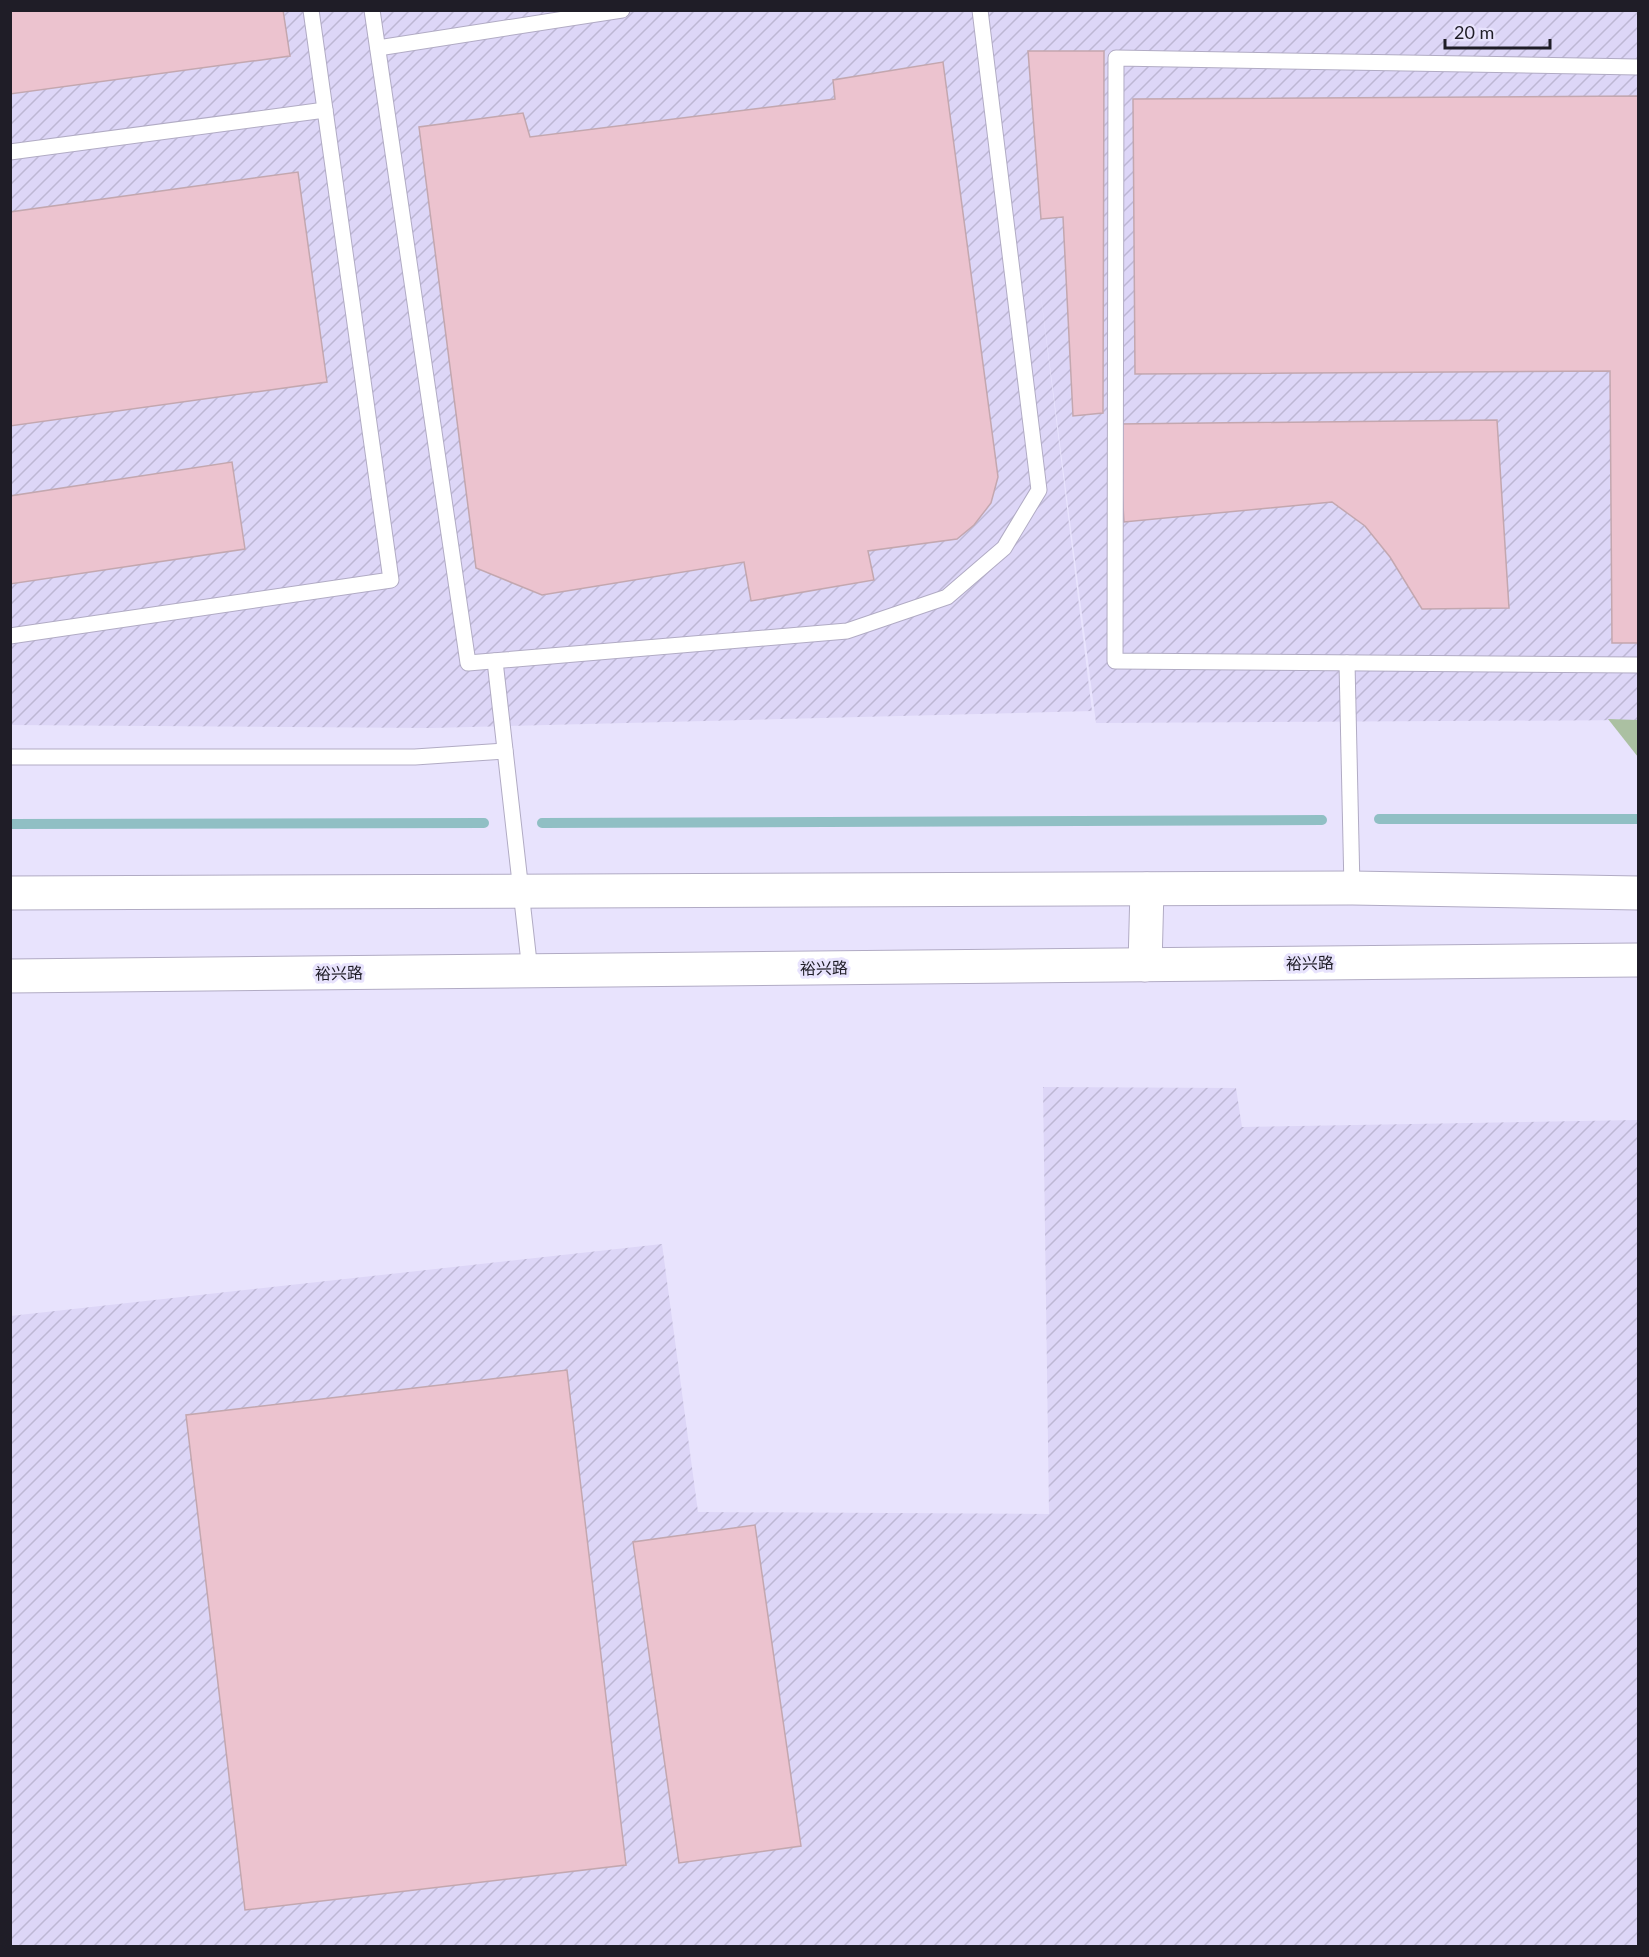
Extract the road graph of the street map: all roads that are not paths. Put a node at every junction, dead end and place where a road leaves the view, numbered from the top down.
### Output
1 (312, 10) edge
2 (372, 10) edge
3 (622, 10) edge
4 (980, 10) edge
5 (378, 48) junction
6 (1638, 67) edge
7 (325, 110) junction
8 (10, 152) edge
9 (10, 636) edge
10 (495, 661) junction
11 (1347, 663) junction
12 (1638, 665) edge
13 (505, 751) junction
14 (10, 757) edge
15 (1352, 888) junction
16 (1147, 889) junction
17 (521, 892) junction
18 (10, 893) edge
19 (1638, 893) edge
20 (1638, 960) edge
21 (1145, 965) junction
22 (530, 971) junction
23 (10, 976) edge

1 - 7 lane
2 - 5 lane
3 - 5 lane
4 - 10 lane
5 - 10 lane
6 - 11 lane
7 - 8 lane
7 - 9 lane
10 - 13 lane
11 - 12 lane
11 - 15 lane
13 - 14 lane
13 - 17 lane
15 - 16 main road
15 - 19 main road
16 - 17 main road
16 - 21 main road
17 - 18 main road
17 - 22 lane
20 - 21 main road, 裕兴路
21 - 22 main road, 裕兴路
22 - 23 main road, 裕兴路

